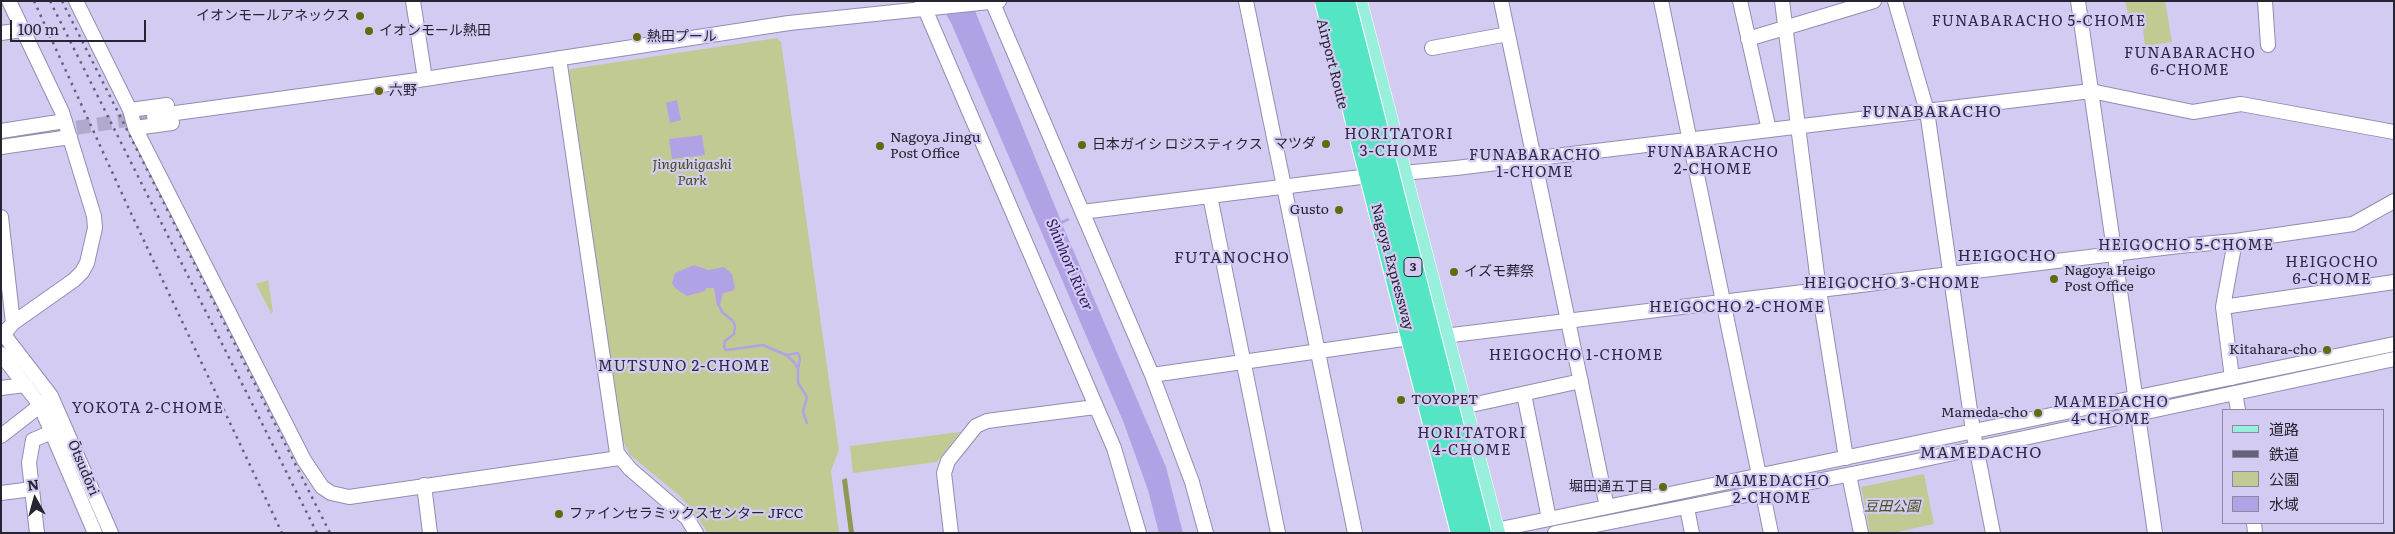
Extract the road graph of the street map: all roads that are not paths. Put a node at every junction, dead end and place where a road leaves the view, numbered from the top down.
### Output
1 (9, 1) edge
2 (76, 1) edge
3 (413, 1) edge
4 (1246, 1) edge
5 (1316, 1) edge
6 (1325, 1) edge
7 (1345, 1) edge
8 (1358, 1) edge
9 (1501, 1) edge
10 (1661, 1) edge
11 (1740, 1) edge
12 (1782, 1) edge
13 (1874, 1) edge
14 (1895, 1) edge
15 (2078, 1) edge
16 (2265, 1) edge
17 (991, 2) edge
18 (926, 6) edge
19 (1785, 28) junction
20 (22, 30) junction
21 (1, 33) edge
22 (1508, 34) junction
23 (1748, 39) junction
24 (2268, 45) dead end
25 (1432, 48) dead end
26 (559, 58) junction
27 (425, 79) junction
28 (2092, 91) junction
29 (322, 92) junction
30 (130, 110) junction
31 (1927, 111) junction
32 (154, 116) tunnel mouth
33 (65, 121) junction
34 (1798, 126) junction
35 (135, 128) junction
36 (1769, 130) junction
37 (1, 131) edge
38 (2394, 132) edge
39 (35, 134) tunnel mouth
40 (70, 137) junction
41 (1, 138) edge
42 (1690, 140) junction
43 (1, 147) edge
44 (1535, 158) junction
45 (1402, 174) junction
46 (1361, 177) junction
47 (1284, 187) junction
48 (1210, 196) junction
49 (2394, 201) edge
50 (1082, 212) junction
51 (1, 217) edge
52 (2234, 241) junction
53 (2115, 254) junction
54 (1950, 274) junction
55 (2394, 282) edge
56 (1819, 290) junction
57 (1723, 302) junction
58 (2223, 307) junction
59 (1569, 320) junction
60 (6, 329) edge
61 (1444, 336) junction
62 (1403, 339) junction
63 (2394, 344) edge
64 (1319, 352) junction
65 (1, 354) edge
66 (2394, 359) edge
67 (1244, 362) junction
68 (1152, 375) junction
69 (2232, 378) junction
70 (1581, 381) junction
71 (25, 385) junction
72 (1, 388) edge
73 (2236, 393) junction
74 (1524, 394) junction
75 (51, 396) junction
76 (2136, 397) junction
77 (40, 405) junction
78 (1095, 407) junction
79 (1462, 407) junction
80 (2238, 409) edge
81 (2139, 415) junction
82 (3, 431) edge
83 (1973, 431) junction
84 (52, 432) junction
85 (1976, 448) junction
86 (619, 458) junction
87 (1846, 458) junction
88 (1849, 475) junction
89 (1759, 476) junction
90 (424, 485) junction
91 (32, 489) junction
92 (1763, 492) junction
93 (1, 493) edge
94 (1607, 507) junction
95 (1686, 508) junction
96 (1548, 519) junction
97 (1611, 528) edge
98 (1489, 532) edge
99 (37, 533) edge
100 (95, 533) edge
101 (111, 533) edge
102 (430, 533) edge
103 (696, 533) edge
104 (951, 533) edge
105 (1139, 533) edge
106 (1206, 533) edge
107 (1278, 533) edge
108 (1355, 533) edge
109 (1455, 533) edge
110 (1461, 533) edge
111 (1554, 533) edge
112 (1692, 533) edge
113 (1771, 533) edge
114 (1861, 533) edge
115 (1993, 533) edge
116 (2155, 533) edge

1 - 20 street
2 - 30 street
3 - 27 street
4 - 47 street
5 - 46 main road, Airport Route
6 - 110 highway, Nagoya Expressway / 3, bridge
7 - 98 highway, Nagoya Expressway / 3, bridge
8 - 45 main road
9 - 22 street
10 - 42 street
11 - 23 street
12 - 19 street
13 - 19 street
14 - 31 street
15 - 28 street
16 - 24 street
17 - 18 street
17 - 50 street
18 - 26 street
18 - 78 street
19 - 23 street
19 - 34 street
20 - 21 street
20 - 33 street
22 - 25 street
22 - 44 street
23 - 36 street
26 - 27 street
26 - 86 street
27 - 29 street
28 - 31 street
28 - 38 street
28 - 53 street
29 - 30 street
29 - 32 street
29 - 35 street
30 - 35 street
31 - 34 street
31 - 54 street
33 - 37 street
33 - 40 street
34 - 36 street
34 - 56 street
35 - 90 street
36 - 42 street
39 - 41 street
40 - 43 street
40 - 60 street
42 - 44 street
42 - 57 street
44 - 45 street
44 - 59 street
45 - 46 street
45 - 61 main road
46 - 47 street
46 - 62 main road, Airport Route
47 - 48 street
47 - 64 street
48 - 50 street
48 - 67 street
49 - 52 street
50 - 68 street
51 - 60 street
52 - 53 street
52 - 58 street
53 - 54 street
53 - 76 street
54 - 56 street
54 - 83 street
55 - 58 street
56 - 57 street
56 - 87 street
57 - 59 street
57 - 89 street
58 - 69 street
59 - 61 street
59 - 70 street
60 - 75 street, Ōtsudōri
61 - 79 main road
62 - 64 street
62 - 109 main road, Airport Route
63 - 69 street
64 - 67 street
64 - 108 street
65 - 71 street, Ōtsudōri
66 - 73 street
67 - 68 street
67 - 107 street
68 - 106 street
69 - 76 street
70 - 74 street
70 - 94 street
71 - 72 street
71 - 77 street, Ōtsudōri
73 - 80 street
73 - 81 street
74 - 79 street
74 - 96 street
75 - 77 street
75 - 101 street, Ōtsudōri
76 - 81 street
76 - 83 street
77 - 82 street
77 - 84 street, Ōtsudōri
78 - 104 street
78 - 105 street
79 - 98 main road
81 - 85 street
81 - 116 street
83 - 85 street
83 - 87 street
84 - 91 street
84 - 100 street, Ōtsudōri
85 - 88 street
85 - 115 street
86 - 90 street
86 - 103 street
87 - 89 street
88 - 92 street
88 - 114 street
89 - 92 street
89 - 94 street
90 - 102 street
91 - 93 street
91 - 99 street
92 - 95 street
92 - 113 street
94 - 96 street
95 - 97 street
95 - 112 street
96 - 98 street
97 - 111 street

